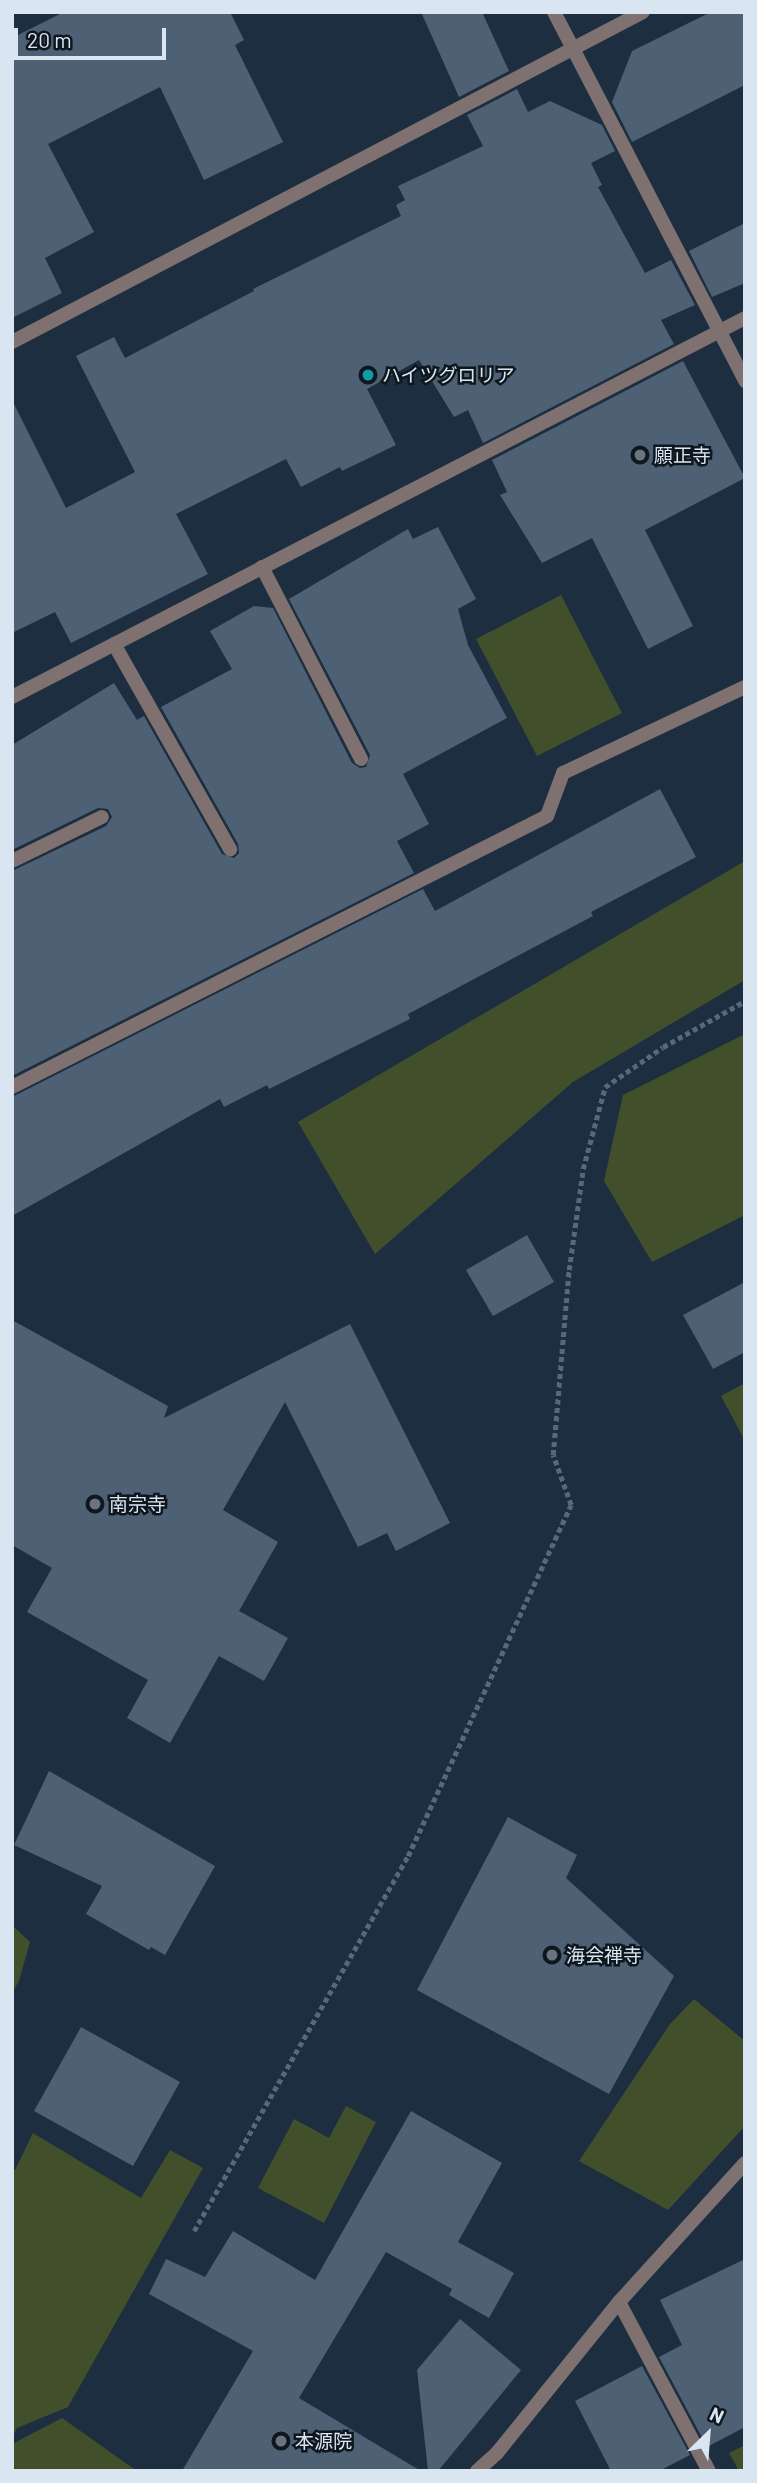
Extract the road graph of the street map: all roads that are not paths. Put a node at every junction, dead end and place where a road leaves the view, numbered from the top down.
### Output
1 (554, 12) edge
2 (643, 12) edge
3 (572, 48) junction
4 (745, 318) edge
5 (719, 332) junction
6 (12, 342) edge
7 (745, 381) edge
8 (262, 567) junction
9 (114, 644) junction
10 (745, 687) edge
11 (12, 697) edge
12 (361, 759) dead end
13 (102, 817) dead end
14 (230, 849) dead end
15 (12, 861) edge
16 (12, 1087) edge
17 (745, 2163) edge
18 (619, 2302) junction
19 (477, 2471) edge
20 (709, 2471) edge

1 - 3 street
2 - 3 street
3 - 5 street
3 - 6 street
4 - 5 street
5 - 7 street
5 - 8 street
8 - 9 street
8 - 12 street
9 - 11 street
9 - 14 street
10 - 16 street
13 - 15 street
17 - 18 street
18 - 19 street
18 - 20 street

